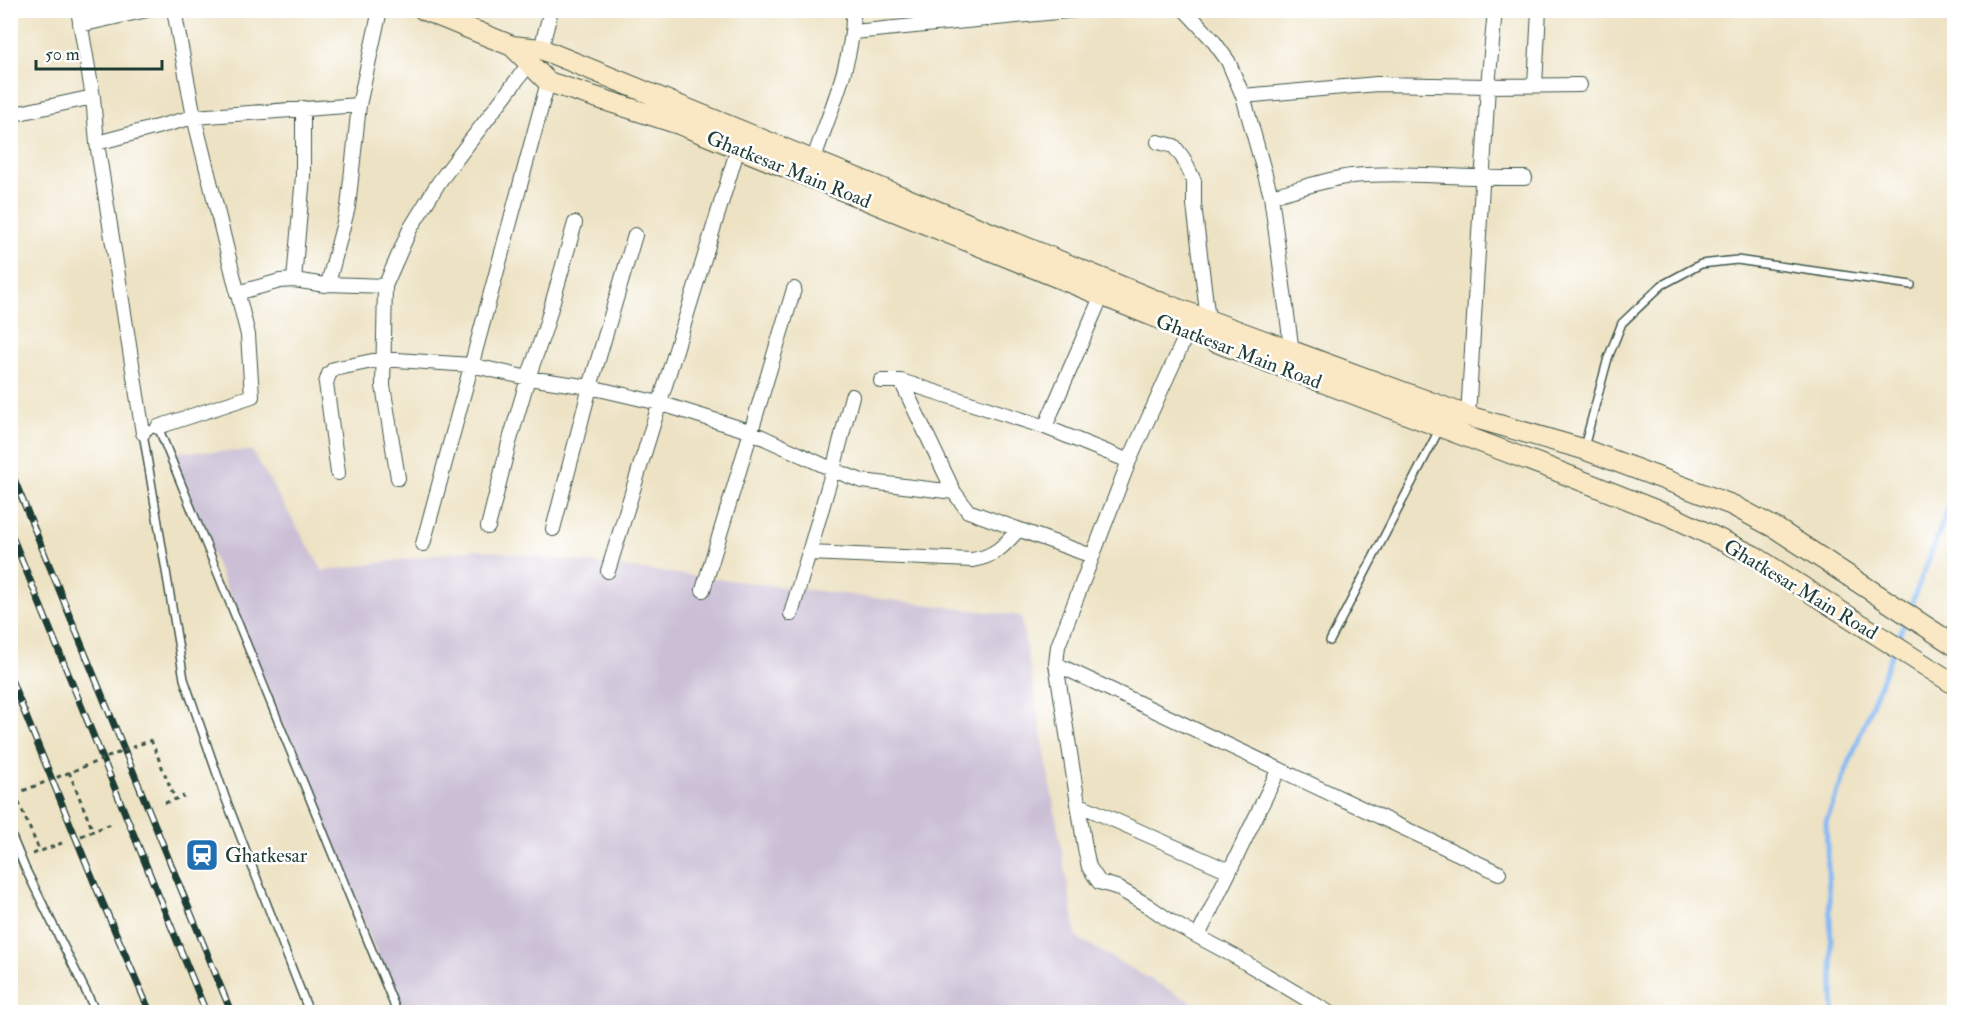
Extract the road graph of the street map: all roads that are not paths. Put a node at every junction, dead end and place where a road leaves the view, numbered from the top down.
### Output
1 (78, 10) edge
2 (147, 10) edge
3 (174, 10) edge
4 (380, 10) edge
5 (551, 10) edge
6 (853, 10) edge
7 (1077, 10) edge
8 (1185, 10) edge
9 (1495, 10) edge
10 (1539, 10) edge
11 (426, 11) edge
12 (80, 25) junction
13 (854, 32) junction
14 (535, 57) junction
15 (548, 82) junction
16 (1535, 85) junction
17 (1580, 85) dead end
18 (1488, 86) junction
19 (1243, 96) junction
20 (93, 97) junction
21 (359, 105) junction
22 (303, 108) junction
23 (10, 115) edge
24 (194, 117) junction
25 (1158, 142) dead end
26 (97, 143) junction
27 (738, 148) junction
28 (810, 169) junction
29 (1525, 178) dead end
30 (1482, 179) junction
31 (1271, 196) junction
32 (575, 223) dead end
33 (635, 236) dead end
34 (294, 280) junction
35 (328, 284) junction
36 (1911, 285) dead end
37 (385, 286) junction
38 (794, 289) dead end
39 (237, 293) junction
40 (1101, 297) junction
41 (1208, 320) junction
42 (1188, 331) junction
43 (1292, 352) junction
44 (382, 359) junction
45 (471, 365) junction
46 (528, 378) junction
47 (881, 381) dead end
48 (901, 381) junction
49 (590, 387) junction
50 (852, 396) dead end
51 (659, 403) junction
52 (1468, 416) junction
53 (1045, 426) junction
54 (158, 427) junction
55 (1440, 428) junction
56 (749, 431) junction
57 (143, 433) junction
58 (1462, 436) junction
59 (1583, 449) junction
60 (1129, 461) junction
61 (833, 470) junction
62 (338, 473) dead end
63 (398, 478) dead end
64 (954, 492) junction
65 (488, 527) dead end
66 (553, 529) dead end
67 (1018, 530) junction
68 (423, 544) dead end
69 (809, 553) junction
70 (1092, 556) junction
71 (608, 571) dead end
72 (703, 590) dead end
73 (791, 614) dead end
74 (1330, 641) dead end
75 (1954, 645) edge
76 (1056, 664) junction
77 (1953, 683) edge
78 (1279, 769) junction
79 (1078, 804) junction
80 (10, 832) edge
81 (1229, 871) junction
82 (1499, 873) dead end
83 (1198, 936) junction
84 (96, 1012) edge
85 (309, 1012) edge
86 (398, 1012) edge
87 (1328, 1012) edge

1 - 12 street
2 - 12 street
3 - 24 street
4 - 21 street
5 - 14 street
6 - 13 street
7 - 13 street
8 - 19 street
9 - 18 street
10 - 16 street
11 - 14 main road, Ghatkesar Main Road
12 - 20 street
13 - 28 street
14 - 15 main road, Ghatkesar Main Road
14 - 28 main road, Ghatkesar Main Road
14 - 37 street
15 - 27 main road, Ghatkesar Main Road
15 - 45 street
16 - 17 street
16 - 18 street
18 - 19 street
18 - 30 street
19 - 31 street
20 - 23 street
20 - 26 street
21 - 22 street
21 - 35 street
22 - 24 street
22 - 34 street
24 - 26 street
24 - 39 street
25 - 41 street
26 - 57 street
27 - 28 main road, Ghatkesar Main Road
27 - 51 street
28 - 40 main road, Ghatkesar Main Road
28 - 41 main road, Ghatkesar Main Road
29 - 30 street
30 - 31 street
30 - 52 street
31 - 43 street
32 - 46 street
33 - 49 street
34 - 35 street
34 - 39 street
35 - 37 street
36 - 59 lane
37 - 44 street
38 - 56 street
39 - 54 street
40 - 42 main road, Ghatkesar Main Road
40 - 53 street
41 - 43 main road, Ghatkesar Main Road
42 - 55 main road, Ghatkesar Main Road
42 - 60 street
43 - 52 main road, Ghatkesar Main Road
44 - 45 street
44 - 62 street
44 - 63 street
45 - 46 street
45 - 68 street
46 - 49 street
46 - 65 street
47 - 48 street
48 - 53 street
48 - 64 street
49 - 51 street
49 - 66 street
50 - 61 street
51 - 56 street
51 - 71 street
52 - 58 main road
52 - 59 main road, Ghatkesar Main Road
53 - 60 street
54 - 57 lane
54 - 86 lane
55 - 58 main road, Ghatkesar Main Road
55 - 74 lane
56 - 61 street
56 - 72 street
57 - 85 lane
58 - 77 main road, Ghatkesar Main Road
59 - 75 main road, Ghatkesar Main Road
60 - 70 street
61 - 64 street
61 - 69 street
64 - 67 street
67 - 69 street
67 - 70 street
69 - 73 street
70 - 76 street
76 - 78 street
76 - 79 street
78 - 81 street
78 - 82 street
79 - 81 street
79 - 83 street
80 - 84 lane
81 - 83 street
83 - 87 street

